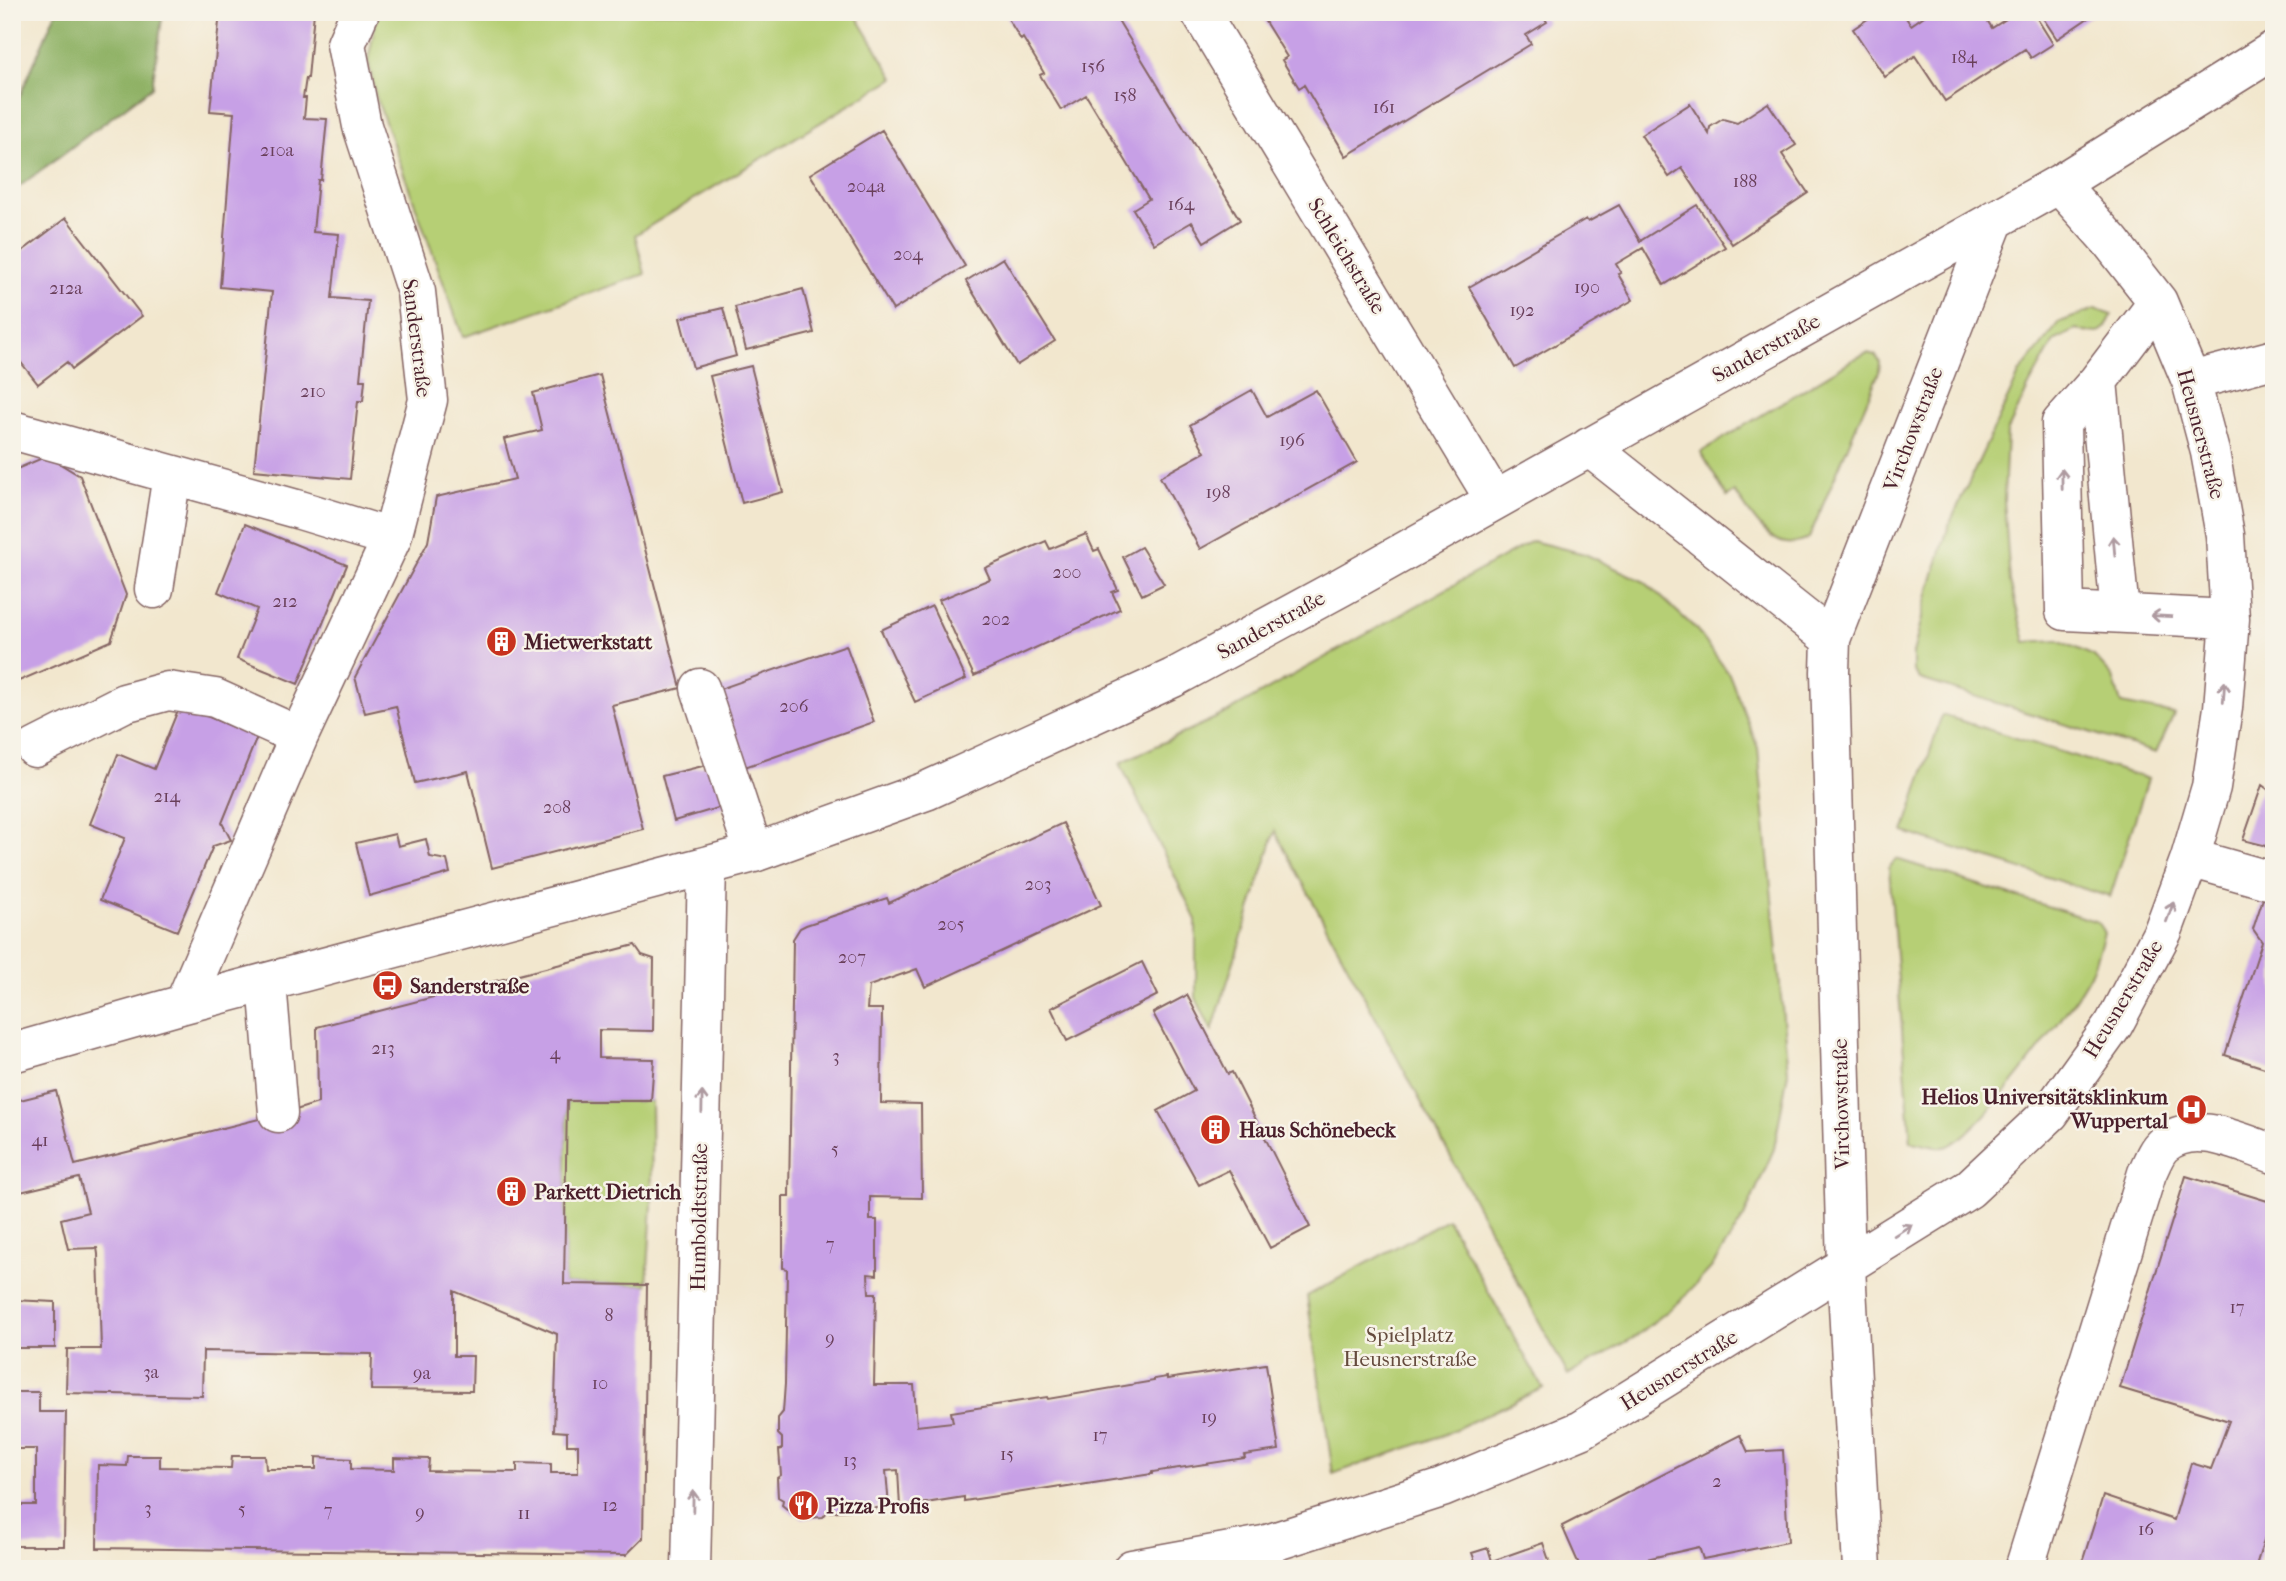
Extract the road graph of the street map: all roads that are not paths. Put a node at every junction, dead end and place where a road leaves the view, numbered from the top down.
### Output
1 (360, 12) edge
2 (1200, 12) edge
3 (2274, 50) edge
4 (2059, 184) junction
5 (1995, 219) junction
6 (2158, 302) junction
7 (2274, 359) edge
8 (2098, 381) junction
9 (2191, 382) junction
10 (12, 430) edge
11 (1589, 447) junction
12 (172, 475) junction
13 (1494, 499) junction
14 (392, 538) junction
15 (154, 589) dead end
16 (2120, 614) junction
17 (2230, 619) junction
18 (1831, 639) junction
19 (700, 688) dead end
20 (299, 736) junction
21 (35, 748) dead end
22 (754, 853) junction
23 (2190, 858) junction
24 (707, 866) junction
25 (2268, 880) dead end
26 (267, 983) junction
27 (184, 1004) junction
28 (12, 1054) edge
29 (278, 1114) dead end
30 (2274, 1154) edge
31 (1846, 1267) junction
32 (691, 1569) edge
33 (1132, 1569) edge
34 (1862, 1569) edge
35 (2024, 1569) edge

1 - 14 street, Sanderstraße
2 - 13 street, Schleichstraße
3 - 4 street, Sanderstraße
4 - 5 street, Sanderstraße
4 - 6 street, Heusnerstraße
5 - 11 street, Sanderstraße
5 - 18 street, Virchowstraße
6 - 8 street
6 - 9 street, Heusnerstraße
7 - 9 street
16 -> 8 street
16 -> 8 street
9 - 17 street, Heusnerstraße
10 - 12 street
11 - 13 street, Sanderstraße
11 - 18 street
12 - 14 street
12 - 15 street
13 - 22 street, Sanderstraße
14 - 20 street, Sanderstraße
17 -> 16 street
23 -> 17 street, Heusnerstraße
18 - 31 street, Virchowstraße
19 - 22 street
20 - 21 street
20 - 27 street, Sanderstraße
22 - 24 street, Sanderstraße
23 - 25 street
31 -> 23 street, Heusnerstraße
24 - 26 street, Sanderstraße
32 -> 24 street, Humboldtstraße
26 - 27 street, Sanderstraße
26 - 29 street
27 - 28 street, Sanderstraße
30 - 35 street
31 - 33 street, Heusnerstraße
31 - 34 street, Virchowstraße

